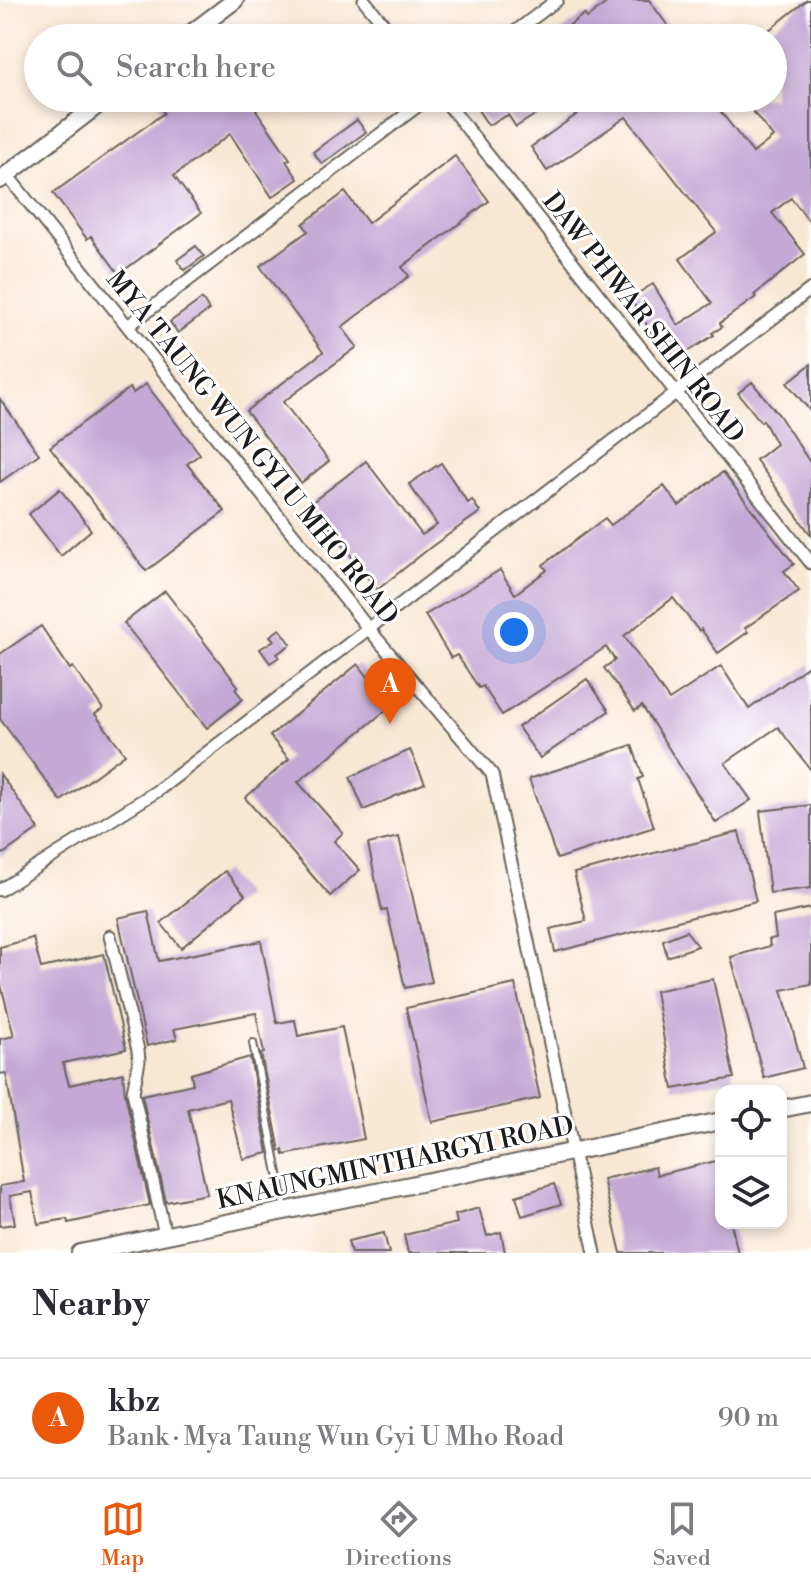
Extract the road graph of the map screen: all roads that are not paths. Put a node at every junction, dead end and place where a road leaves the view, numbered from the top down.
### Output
1 (235, 0) edge
2 (364, 0) edge
3 (557, 0) edge
4 (203, 24) edge
5 (384, 24) edge
6 (525, 24) edge
7 (89, 112) edge
8 (410, 112) edge
9 (454, 112) edge
10 (4, 177) edge
11 (811, 289) edge
12 (128, 326) junction
13 (674, 392) junction
14 (811, 563) edge
15 (368, 628) junction
16 (0, 890) edge
17 (110, 936) dead end
18 (253, 1043) dead end
19 (811, 1103) edge
20 (787, 1108) edge
21 (715, 1122) edge
22 (571, 1151) junction
23 (285, 1210) junction
24 (165, 1235) junction
25 (80, 1253) edge
26 (595, 1253) edge

1 - 4 street
2 - 5 street
3 - 6 street
7 - 10 street
8 - 12 street
9 - 13 street, DAW PHWAR SHIN ROAD
10 - 12 street, MYA TAUNG WUN GYI U MHO ROAD
11 - 13 street
12 - 15 street, MYA TAUNG WUN GYI U MHO ROAD
13 - 14 street, DAW PHWAR SHIN ROAD
13 - 15 street
15 - 16 street
15 - 22 street, MYA TAUNG WUN GYI U MHO ROAD
17 - 24 street
18 - 23 lane
19 - 20 street
21 - 22 street, KNAUNGMINTHARGYI ROAD
22 - 23 street, KNAUNGMINTHARGYI ROAD
22 - 26 street, MYA TAUNG WUN GYI U MHO ROAD
23 - 24 street, KNAUNGMINTHARGYI ROAD
24 - 25 street, KNAUNGMINTHARGYI ROAD

